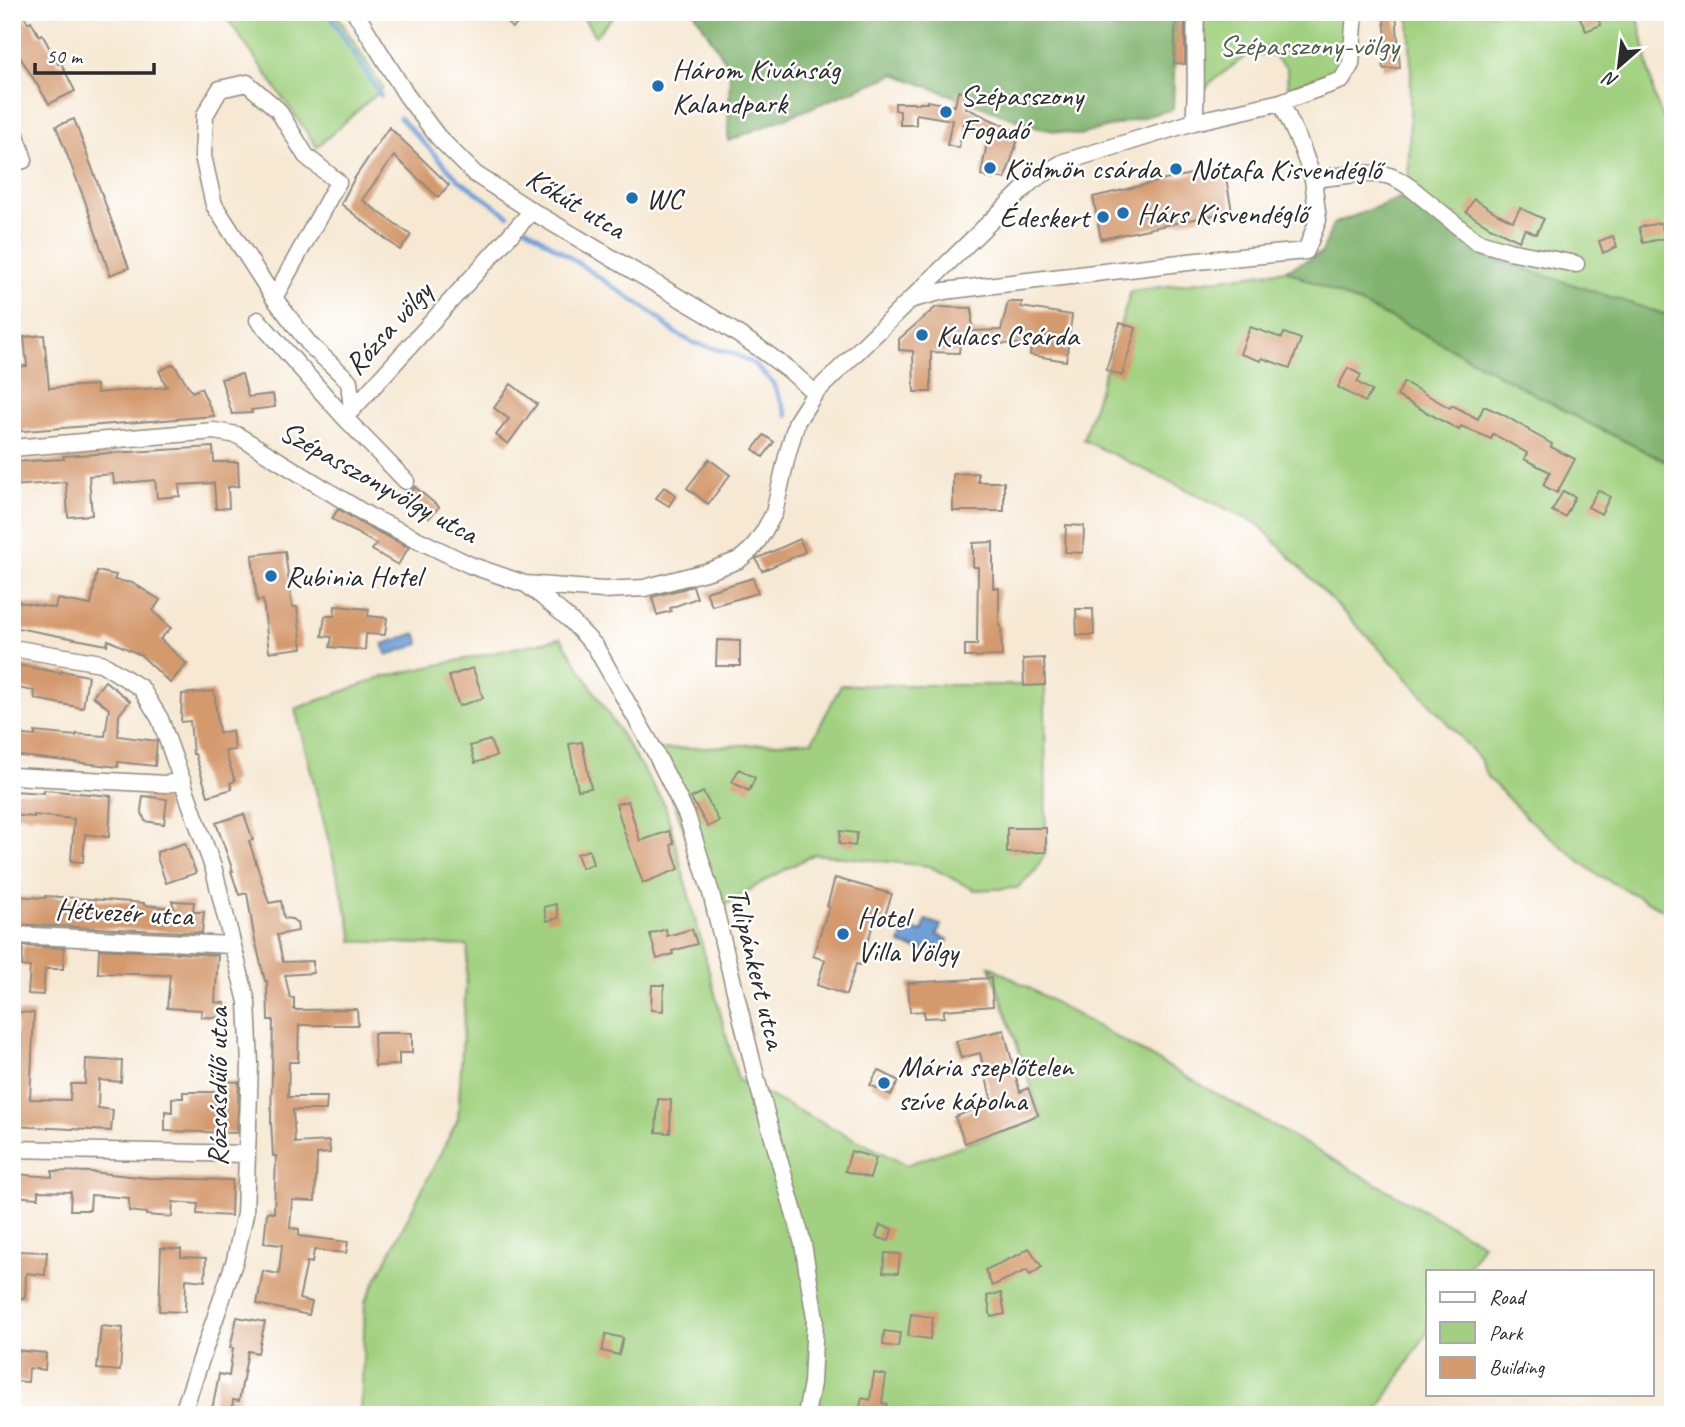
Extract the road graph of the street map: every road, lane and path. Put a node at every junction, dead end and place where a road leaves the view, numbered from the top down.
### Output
1 (355, 12) edge
2 (1196, 12) edge
3 (1355, 12) edge
4 (1281, 102) junction
5 (12, 122) edge
6 (1194, 122) junction
7 (18, 162) edge
8 (1313, 179) junction
9 (532, 211) junction
10 (1576, 264) dead end
11 (274, 298) junction
12 (911, 300) junction
13 (258, 320) dead end
14 (815, 393) junction
15 (348, 413) junction
16 (12, 448) edge
17 (406, 481) dead end
18 (525, 584) junction
19 (12, 648) edge
20 (12, 776) edge
21 (183, 781) junction
22 (12, 935) edge
23 (232, 945) junction
24 (12, 1149) edge
25 (247, 1154) junction
26 (182, 1415) edge
27 (806, 1415) edge

1 - 9 street, Kőkút utca
2 - 6 street
3 - 4 street, Szépasszonyvölgy utca
4 - 6 street, Szépasszonyvölgy utca
4 - 8 street
5 - 7 street
6 - 12 street, Szépasszonyvölgy utca
8 - 10 street
8 - 12 street
9 - 14 street, Kőkút utca
9 - 15 street, Rózsa völgy
11 - 11 street, Rózsa völgy
11 - 15 street, Rózsa völgy
12 - 14 street, Szépasszonyvölgy utca
13 - 15 street
14 - 18 street, Szépasszonyvölgy utca
15 - 17 street
16 - 18 street, Szépasszonyvölgy utca
18 - 27 street, Tulipánkert utca
19 - 21 street, Rózsásdűlő utca
20 - 21 street
21 - 23 street, Rózsásdűlő utca
22 - 23 street, Hétvezér utca
23 - 25 street, Rózsásdűlő utca
24 - 25 street
25 - 26 street, Rózsásdűlő utca

